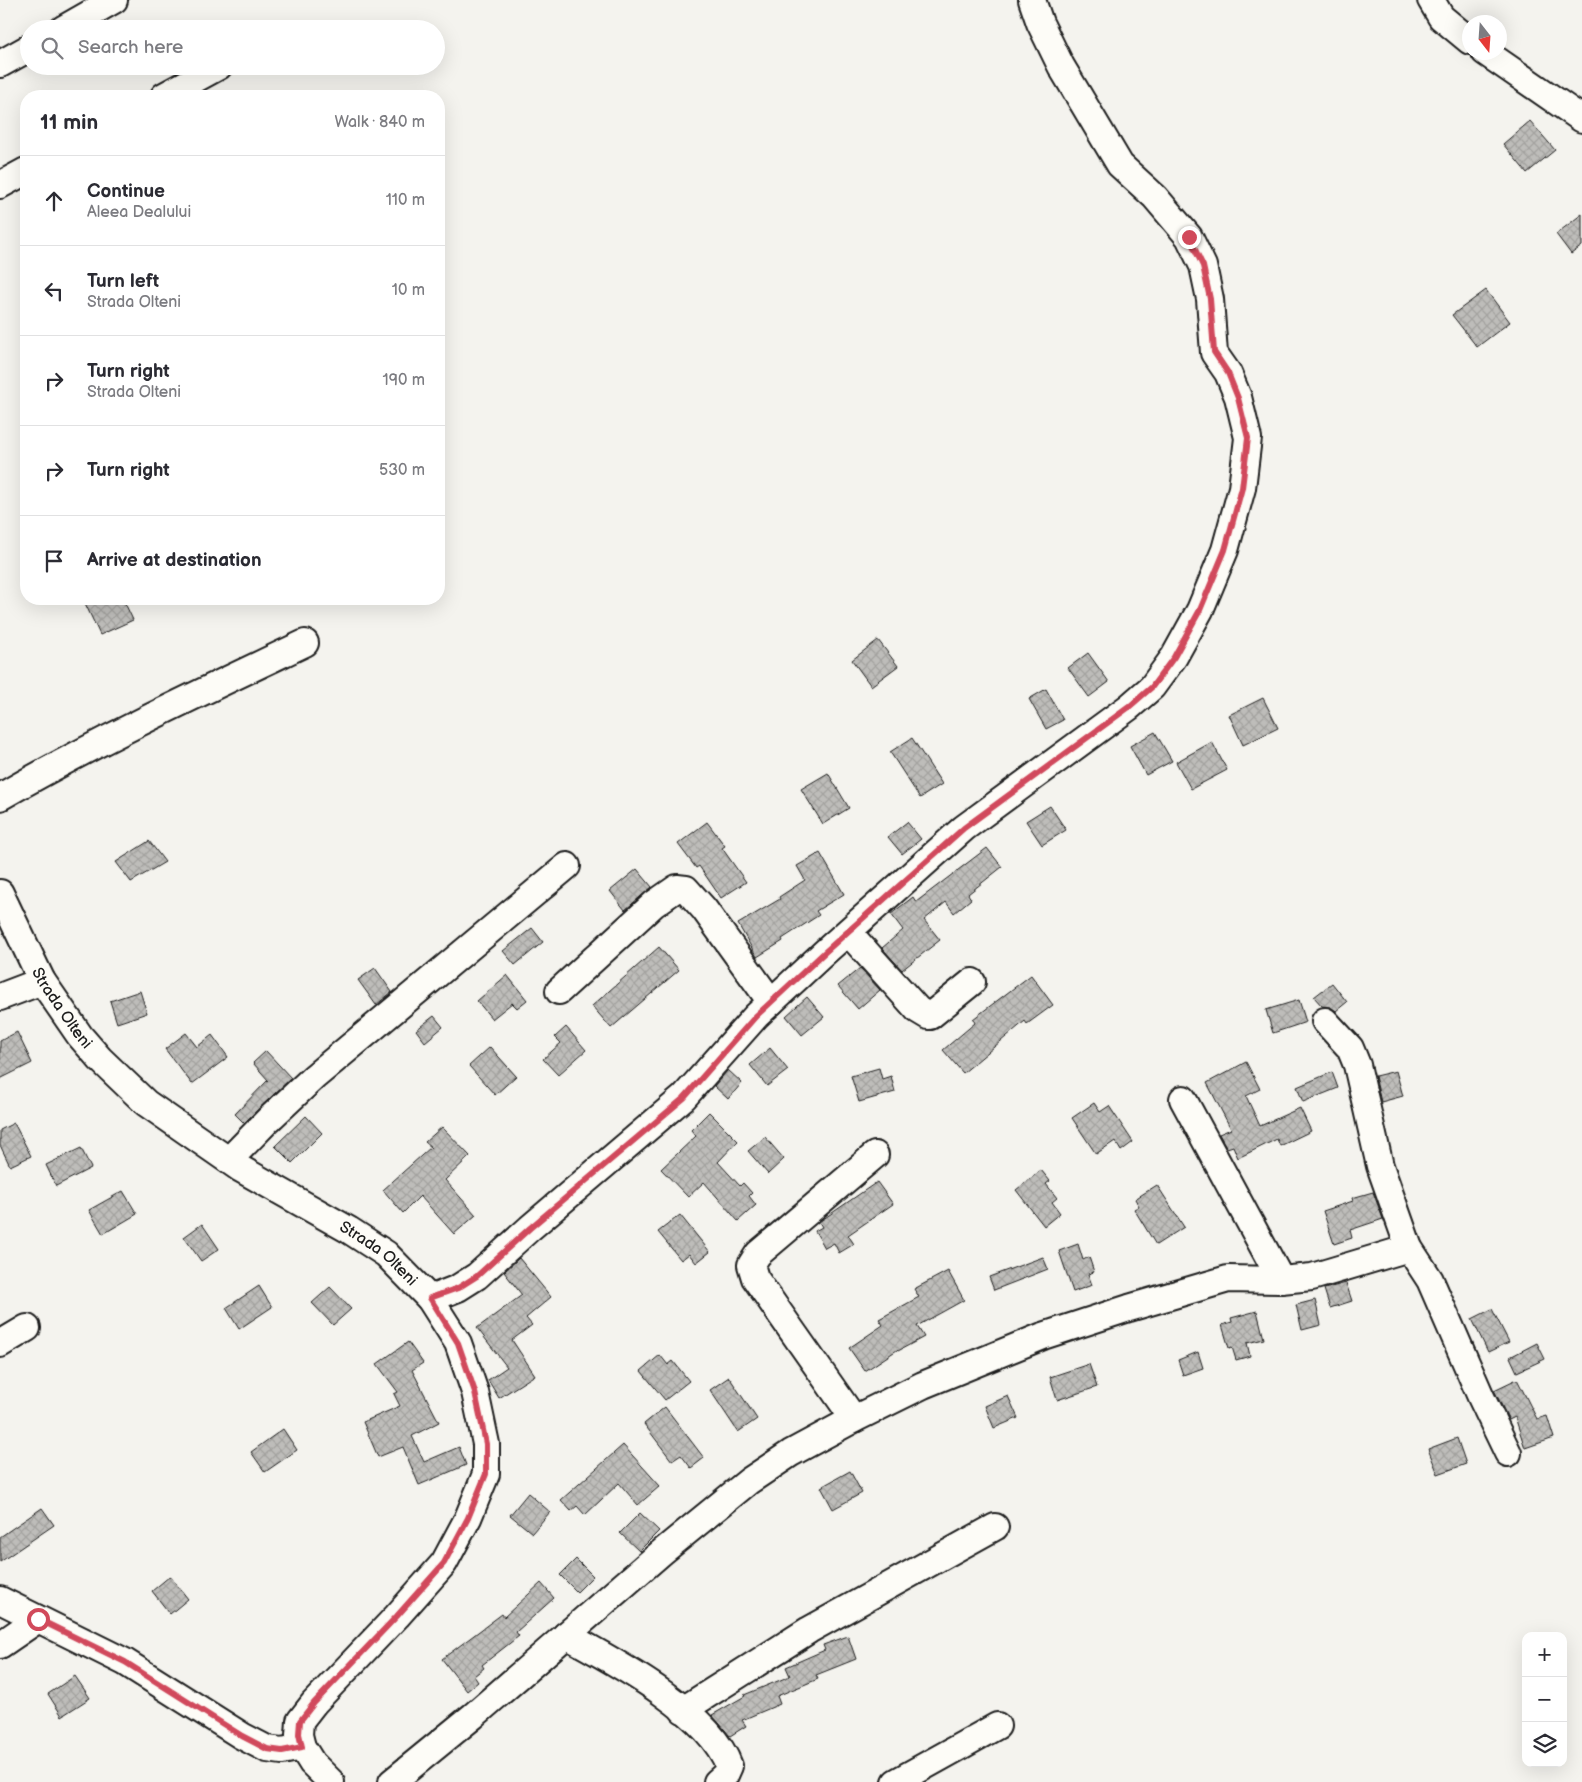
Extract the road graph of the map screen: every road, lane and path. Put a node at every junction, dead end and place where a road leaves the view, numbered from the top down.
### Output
1 (114, 0) edge
2 (1032, 0) edge
3 (1431, 0) edge
4 (79, 20) edge
5 (1462, 35) edge
6 (20, 53) edge
7 (1496, 60) edge
8 (0, 64) edge
9 (202, 75) edge
10 (175, 90) edge
11 (1582, 120) edge
12 (20, 174) edge
13 (0, 185) edge
14 (305, 643) dead end
15 (0, 797) edge
16 (567, 866) dead end
17 (0, 893) edge
18 (848, 932) junction
19 (42, 981) junction
20 (972, 982) dead end
21 (560, 991) dead end
22 (0, 998) edge
23 (771, 1002) junction
24 (1325, 1021) dead end
25 (1183, 1099) dead end
26 (874, 1155) dead end
27 (229, 1160) junction
28 (1410, 1248) junction
29 (1281, 1280) junction
30 (430, 1298) junction
31 (27, 1328) dead end
32 (0, 1344) edge
33 (854, 1419) junction
34 (1508, 1453) dead end
35 (995, 1527) dead end
36 (0, 1600) edge
37 (38, 1619) junction
38 (566, 1635) junction
39 (0, 1645) edge
40 (683, 1710) junction
41 (997, 1726) dead end
42 (302, 1747) junction
43 (331, 1782) edge
44 (392, 1782) edge
45 (716, 1782) edge
46 (896, 1782) edge

1 - 4 street
2 - 18 street
3 - 5 street
6 - 8 street
7 - 11 street
9 - 10 street
12 - 13 street
14 - 15 street
16 - 27 street
17 - 19 street, Strada Olteni
18 - 20 street
18 - 23 street
19 - 22 street
19 - 27 street, Strada Olteni
21 - 23 street
23 - 30 street
24 - 28 street
25 - 29 street
26 - 33 street
27 - 30 street, Strada Olteni
28 - 29 street
28 - 34 street
29 - 33 street
30 - 42 street, Strada Olteni
31 - 32 street
33 - 38 street
35 - 40 street
36 - 37 street
37 - 39 street
37 - 42 street
38 - 40 street
38 - 44 street
40 - 45 street
41 - 46 street
42 - 43 street

